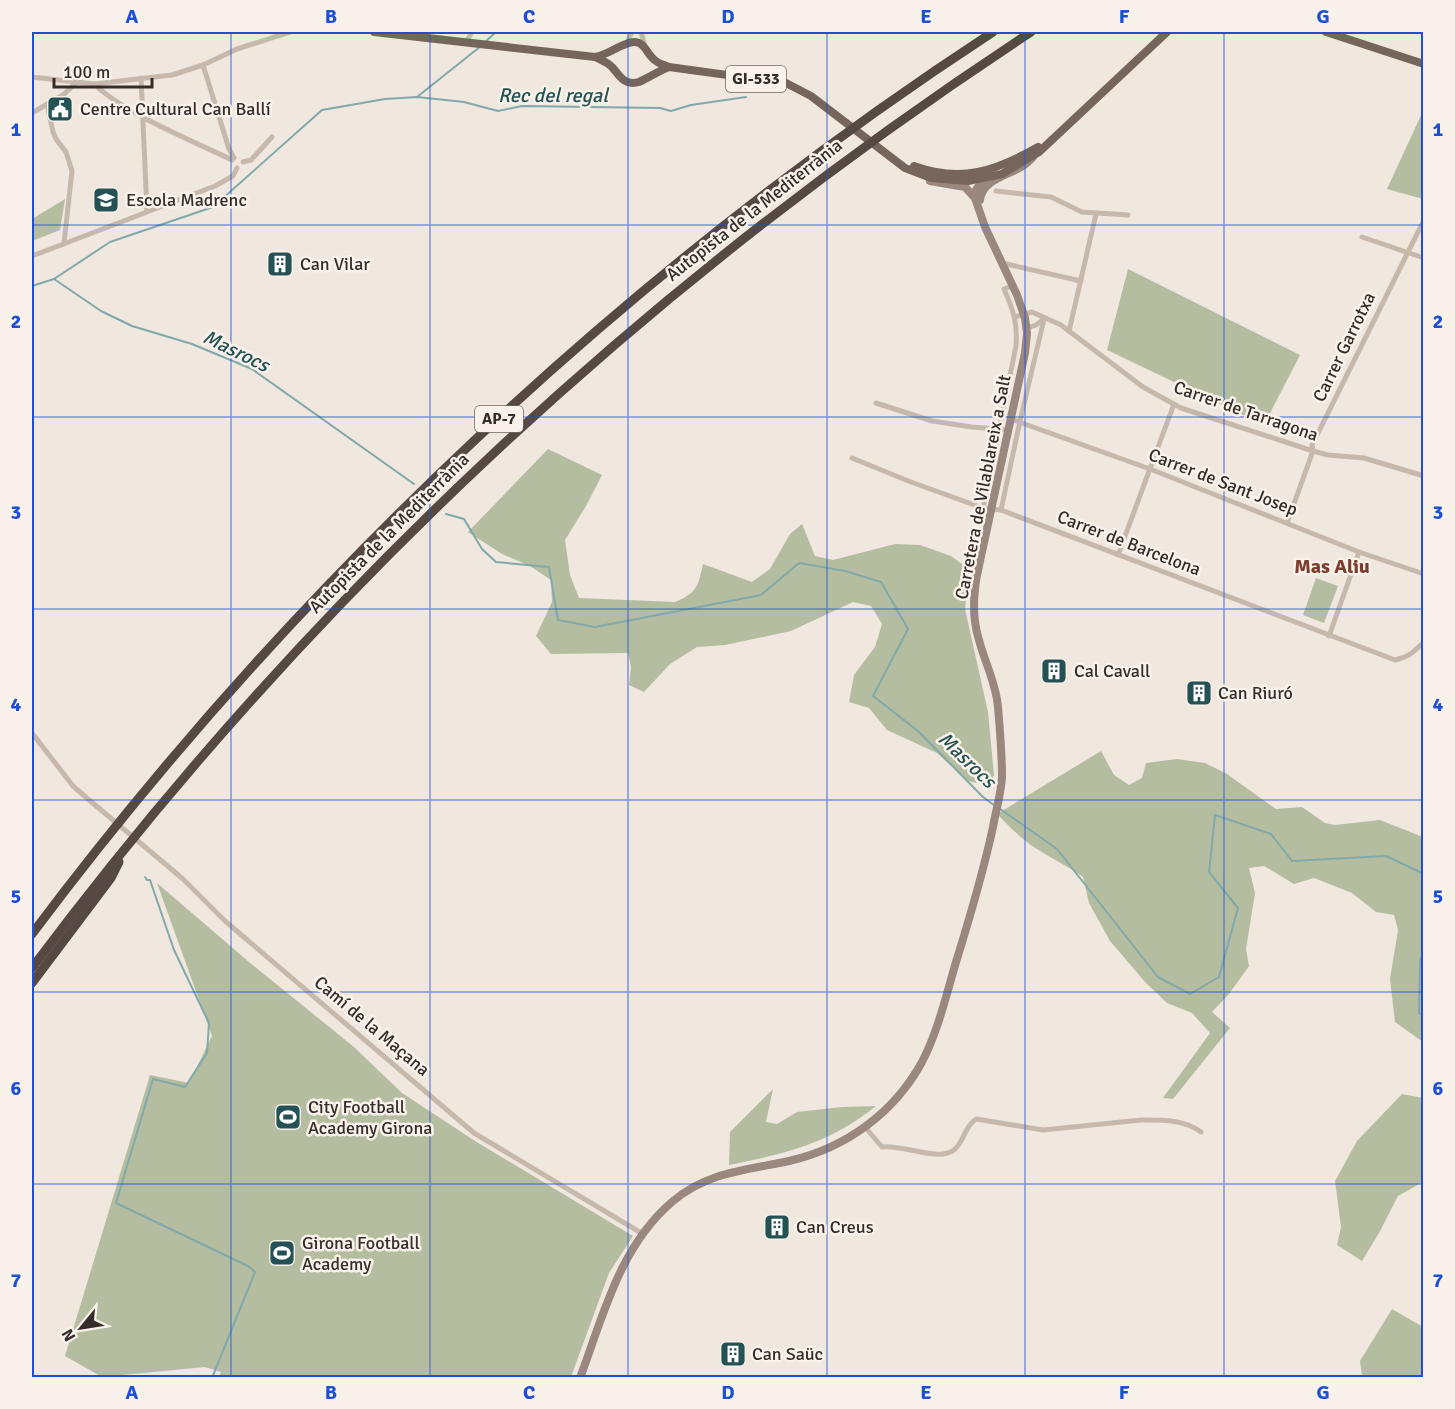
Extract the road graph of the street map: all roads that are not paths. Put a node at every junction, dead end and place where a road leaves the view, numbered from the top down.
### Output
1 (290, 32) edge
2 (374, 32) edge
3 (472, 32) edge
4 (632, 32) edge
5 (641, 32) edge
6 (993, 32) edge
7 (1031, 32) edge
8 (1167, 32) edge
9 (1326, 32) edge
10 (471, 42) junction
11 (627, 43) junction
12 (646, 47) junction
13 (617, 50) junction
14 (595, 57) junction
15 (652, 58) junction
16 (1424, 64) edge
17 (202, 65) junction
18 (669, 67) junction
19 (614, 69) junction
20 (32, 77) edge
21 (647, 77) junction
22 (141, 78) junction
23 (76, 83) junction
24 (94, 84) junction
25 (47, 104) junction
26 (32, 112) edge
27 (143, 116) junction
28 (272, 137) dead end
29 (1049, 140) junction
30 (887, 155) junction
31 (1033, 156) junction
32 (1020, 158) junction
33 (233, 159) junction
34 (243, 162) junction
35 (237, 168) junction
36 (905, 168) junction
37 (981, 179) junction
38 (996, 191) dead end
39 (975, 198) junction
40 (979, 208) junction
41 (147, 211) junction
42 (1096, 214) junction
43 (1128, 215) dead end
44 (1424, 220) edge
45 (1362, 237) dead end
46 (64, 243) junction
47 (1407, 252) junction
48 (32, 256) edge
49 (1424, 258) edge
50 (1002, 263) junction
51 (1081, 281) junction
52 (1012, 286) junction
53 (1024, 315) junction
54 (1044, 319) junction
55 (1027, 328) junction
56 (1069, 331) junction
57 (876, 403) dead end
58 (1174, 404) junction
59 (1011, 419) junction
60 (1020, 421) junction
61 (998, 429) junction
62 (1008, 430) junction
63 (1313, 451) junction
64 (852, 458) dead end
65 (1150, 469) junction
66 (1424, 476) edge
67 (987, 508) junction
68 (1001, 510) junction
69 (1287, 523) junction
70 (1359, 552) junction
71 (1118, 555) junction
72 (1424, 574) edge
73 (1329, 636) junction
74 (1424, 642) edge
75 (1416, 651) junction
76 (1424, 653) edge
77 (32, 734) edge
78 (127, 846) junction
79 (56, 902) junction
80 (32, 925) edge
81 (32, 934) edge
82 (32, 968) edge
83 (32, 982) edge
84 (865, 1127) junction
85 (1201, 1132) dead end
86 (643, 1234) junction
87 (580, 1377) edge

1 - 17 street
2 - 10 main road
3 - 10 street
4 - 11 street
5 - 12 street
6 - 79 highway, Autopista de la Mediterrània / AP-7
7 - 78 highway, Autopista de la Mediterrània / AP-7
8 - 29 main road, GI-533
9 - 16 main road
10 - 14 main road
11 - 12 main road
11 - 13 main road
12 - 15 main road
13 - 14 main road
13 - 19 main road
14 - 19 main road
15 - 18 main road, GI-533
15 - 21 main road
17 - 22 street
17 - 33 street
18 - 21 main road
18 - 30 main road, GI-533
19 - 21 main road
20 - 23 street
22 - 24 street
22 - 27 street
23 - 24 street
23 - 25 street
24 - 27 street
25 - 26 street
25 - 46 street
27 - 33 street
27 - 41 street
28 - 34 street
29 - 31 main road, GI-533
29 - 32 main road, GI-533
30 - 32 main road, GI-533
30 - 36 main road, GI-533
31 - 37 main road, GI-533
31 - 40 street
32 - 37 street
33 - 34 street
33 - 35 street
34 - 35 street
35 - 41 street
36 - 37 main road, GI-533
36 - 39 street
37 - 39 street
38 - 42 street
39 - 40 street, Carretera de Vilablareix a Salt
40 - 50 street, Carretera de Vilablareix a Salt
41 - 46 street
42 - 43 street
42 - 51 street
44 - 47 street, Carrer Garrotxa
45 - 47 street
46 - 48 street
47 - 49 street
47 - 63 street, Carrer Garrotxa
50 - 51 street
50 - 52 street, Carretera de Vilablareix a Salt
51 - 56 street
52 - 53 street, Carretera de Vilablareix a Salt
52 - 53 street
53 - 54 street, Carrer de Tarragona
53 - 55 street, Carretera de Vilablareix a Salt
53 - 61 street
54 - 55 street
54 - 56 street, Carrer de Tarragona
54 - 60 street
55 - 59 street, Carretera de Vilablareix a Salt
56 - 58 street, Carrer de Tarragona
57 - 61 street
58 - 63 street, Carrer de Tarragona
58 - 65 street
59 - 60 street, Carrer de Sant Josep
59 - 62 street, Carretera de Vilablareix a Salt
60 - 65 street, Carrer de Sant Josep
60 - 68 street
61 - 62 street
61 - 67 street
62 - 67 street, Carretera de Vilablareix a Salt
63 - 66 street, Carrer de Tarragona
63 - 69 street, Carrer Garrotxa
64 - 67 street, Carrer de Barcelona
65 - 69 street, Carrer de Sant Josep
65 - 71 street
67 - 68 street, Carrer de Barcelona
67 - 84 street, Carretera de Vilablareix a Salt
68 - 71 street, Carrer de Barcelona
69 - 70 street, Carrer de Sant Josep
70 - 72 street, Carrer de Sant Josep
70 - 73 street
71 - 73 street, Carrer de Barcelona
73 - 75 street, Carrer de Barcelona
74 - 75 street
75 - 76 street
77 - 86 street, Camí de la Maçana
78 - 82 highway, Autopista de la Mediterrània / AP-7
78 - 83 highway
79 - 80 highway
79 - 81 highway, Autopista de la Mediterrània / AP-7
84 - 85 street
84 - 86 street, Carretera de Vilablareix a Salt
86 - 87 street, Carretera de Vilablareix a Salt

